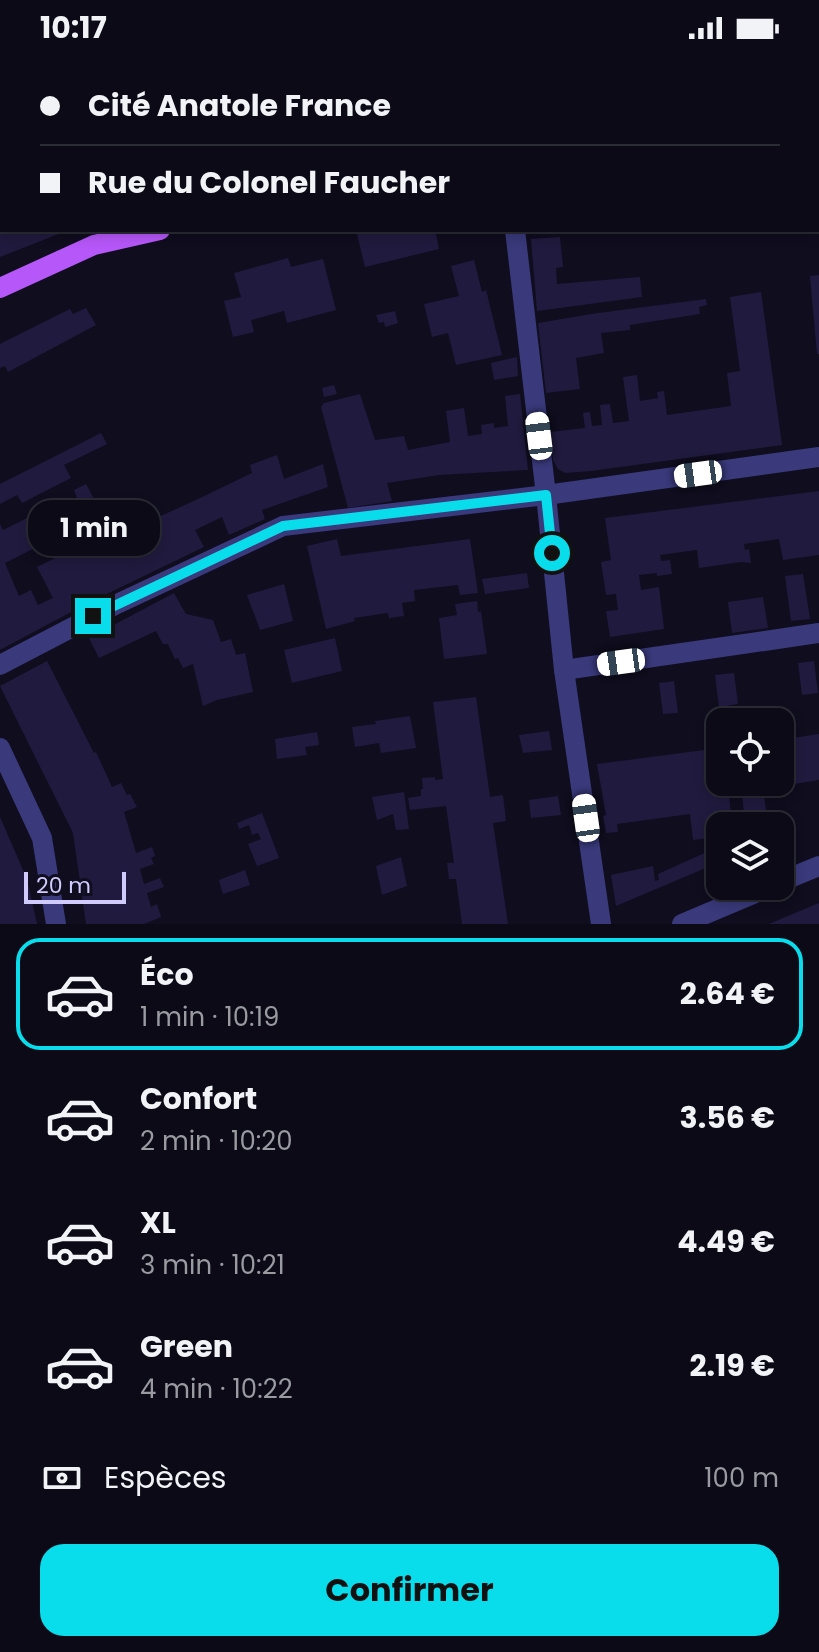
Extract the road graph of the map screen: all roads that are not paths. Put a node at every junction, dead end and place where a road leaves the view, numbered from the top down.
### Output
1 (151, 232) edge
2 (515, 232) edge
3 (0, 288) edge
4 (819, 457) edge
5 (546, 495) junction
6 (819, 633) edge
7 (0, 665) edge
8 (564, 670) junction
9 (0, 748) edge
10 (819, 866) edge
11 (794, 876) edge
12 (739, 900) edge
13 (56, 924) edge
14 (601, 924) edge
15 (682, 924) edge

1 - 3 main road
2 - 5 street
4 - 5 street
5 - 7 street
5 - 8 street
6 - 8 street
8 - 14 street
9 - 13 street
10 - 11 street
12 - 15 street

